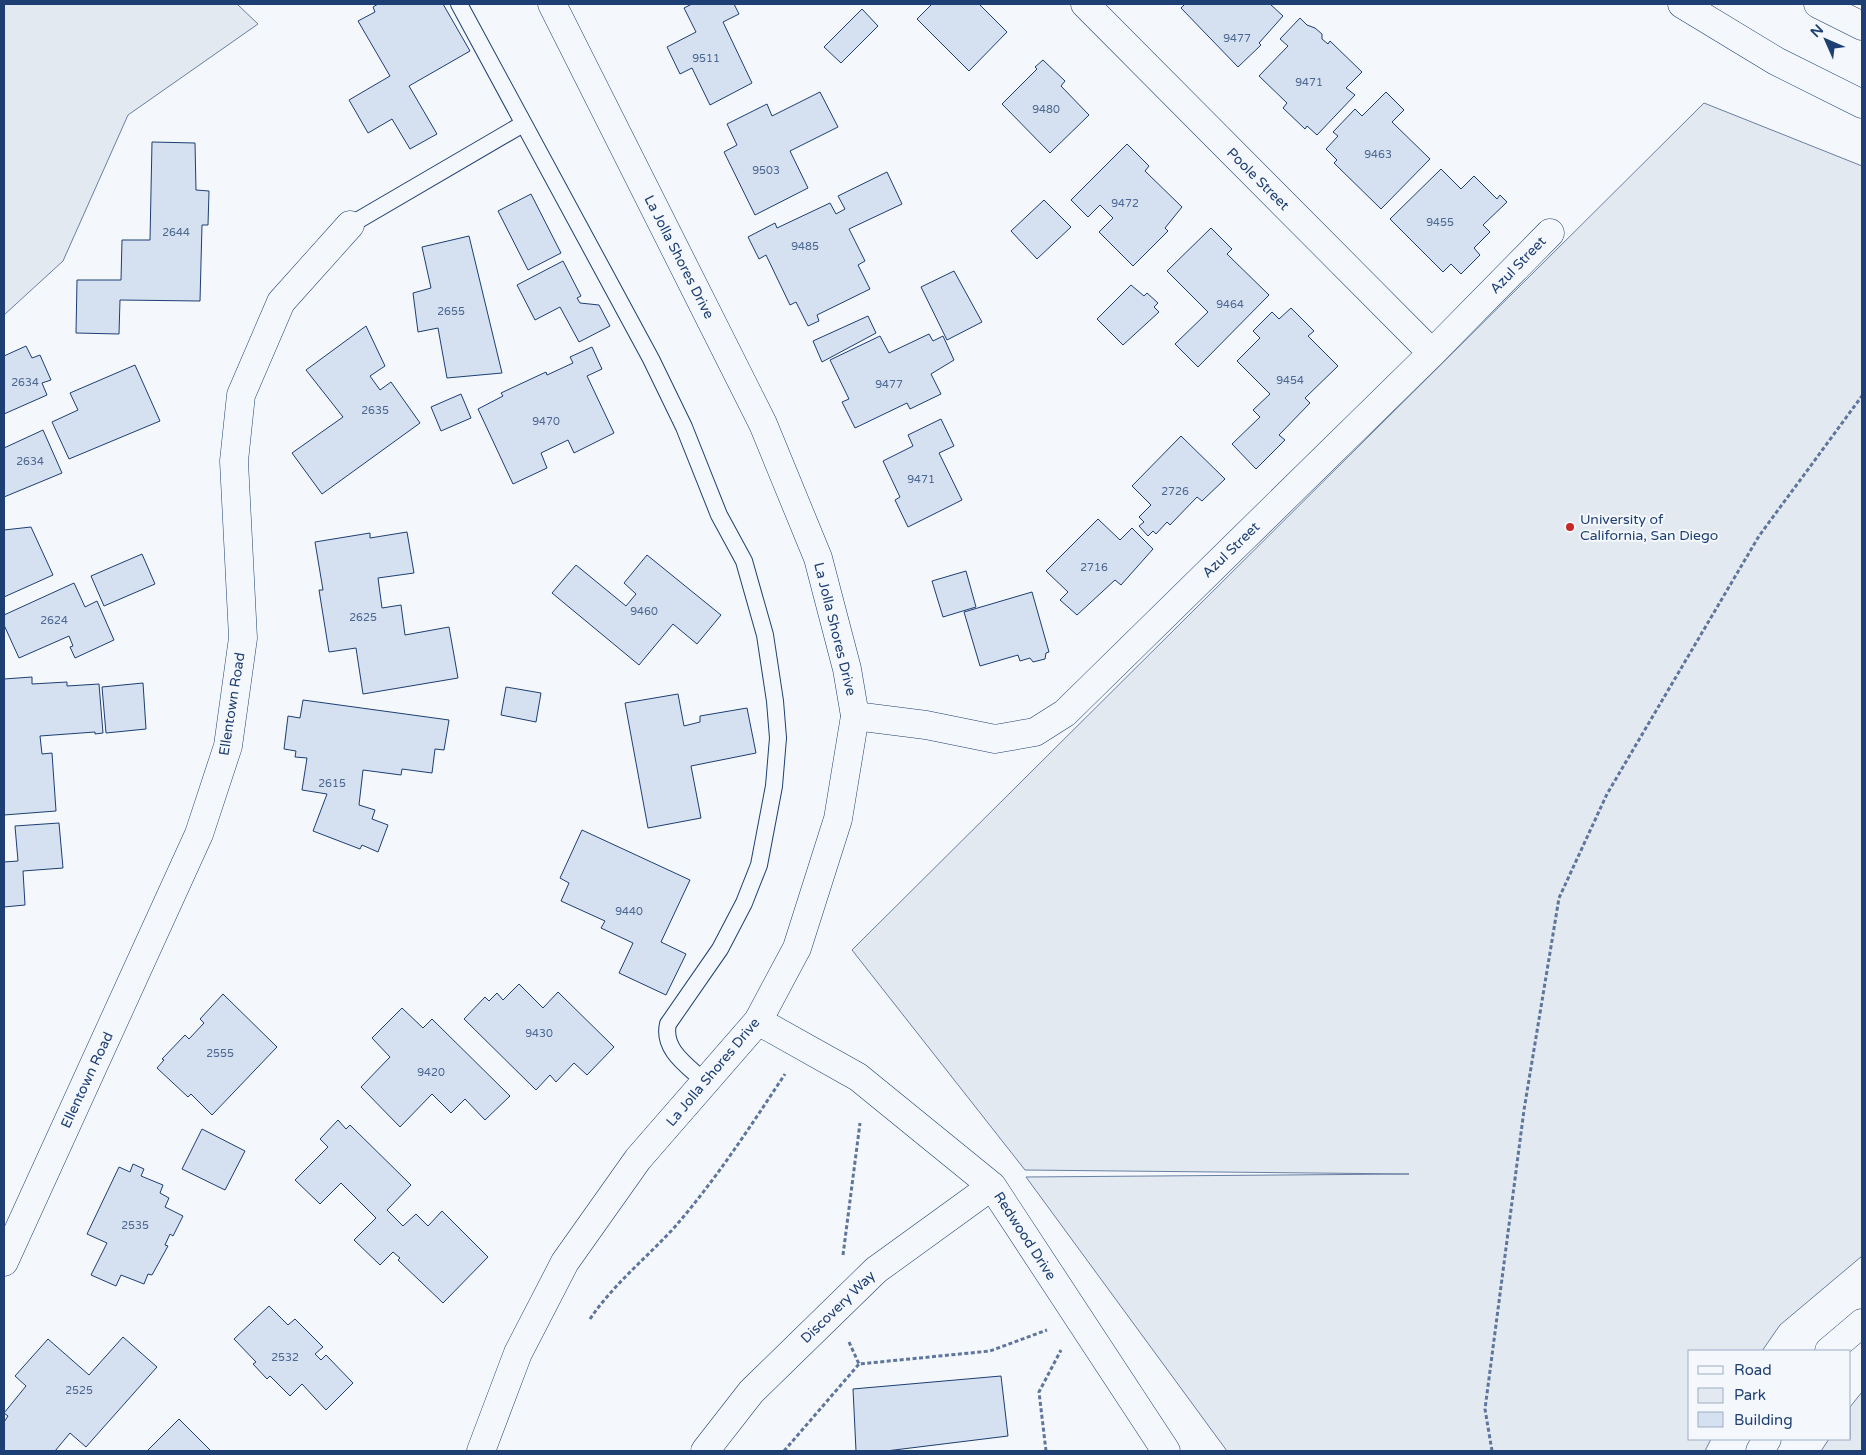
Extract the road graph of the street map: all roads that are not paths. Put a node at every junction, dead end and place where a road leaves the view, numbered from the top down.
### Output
1 (459, 4) edge
2 (552, 4) edge
3 (1085, 4) edge
4 (1682, 4) edge
5 (1818, 4) edge
6 (1862, 26) edge
7 (1862, 104) edge
8 (523, 124) junction
9 (350, 225) joint
10 (1550, 233) dead end
11 (1432, 353) junction
12 (855, 716) junction
13 (758, 1020) junction
14 (705, 1082) junction
15 (992, 1186) junction
16 (4, 1262) edge
17 (1862, 1323) edge
18 (1831, 1350) edge
19 (1766, 1440) edge
20 (481, 1451) edge
21 (705, 1451) edge
22 (1166, 1451) edge
23 (1760, 1451) edge

1 - 8 lane
2 - 12 street, La Jolla Shores Drive
3 - 11 street, Poole Street
4 - 7 street
5 - 6 street
8 - 9 lane
8 - 14 lane
9 - 16 street, Ellentown Road
10 - 11 street, Azul Street
11 - 12 street, Azul Street
12 - 13 street, La Jolla Shores Drive
13 - 14 street, La Jolla Shores Drive
13 - 15 street, Redwood Drive
14 - 20 street, La Jolla Shores Drive
15 - 21 street, Discovery Way
15 - 22 street, Redwood Drive
17 - 18 street
19 - 23 street

